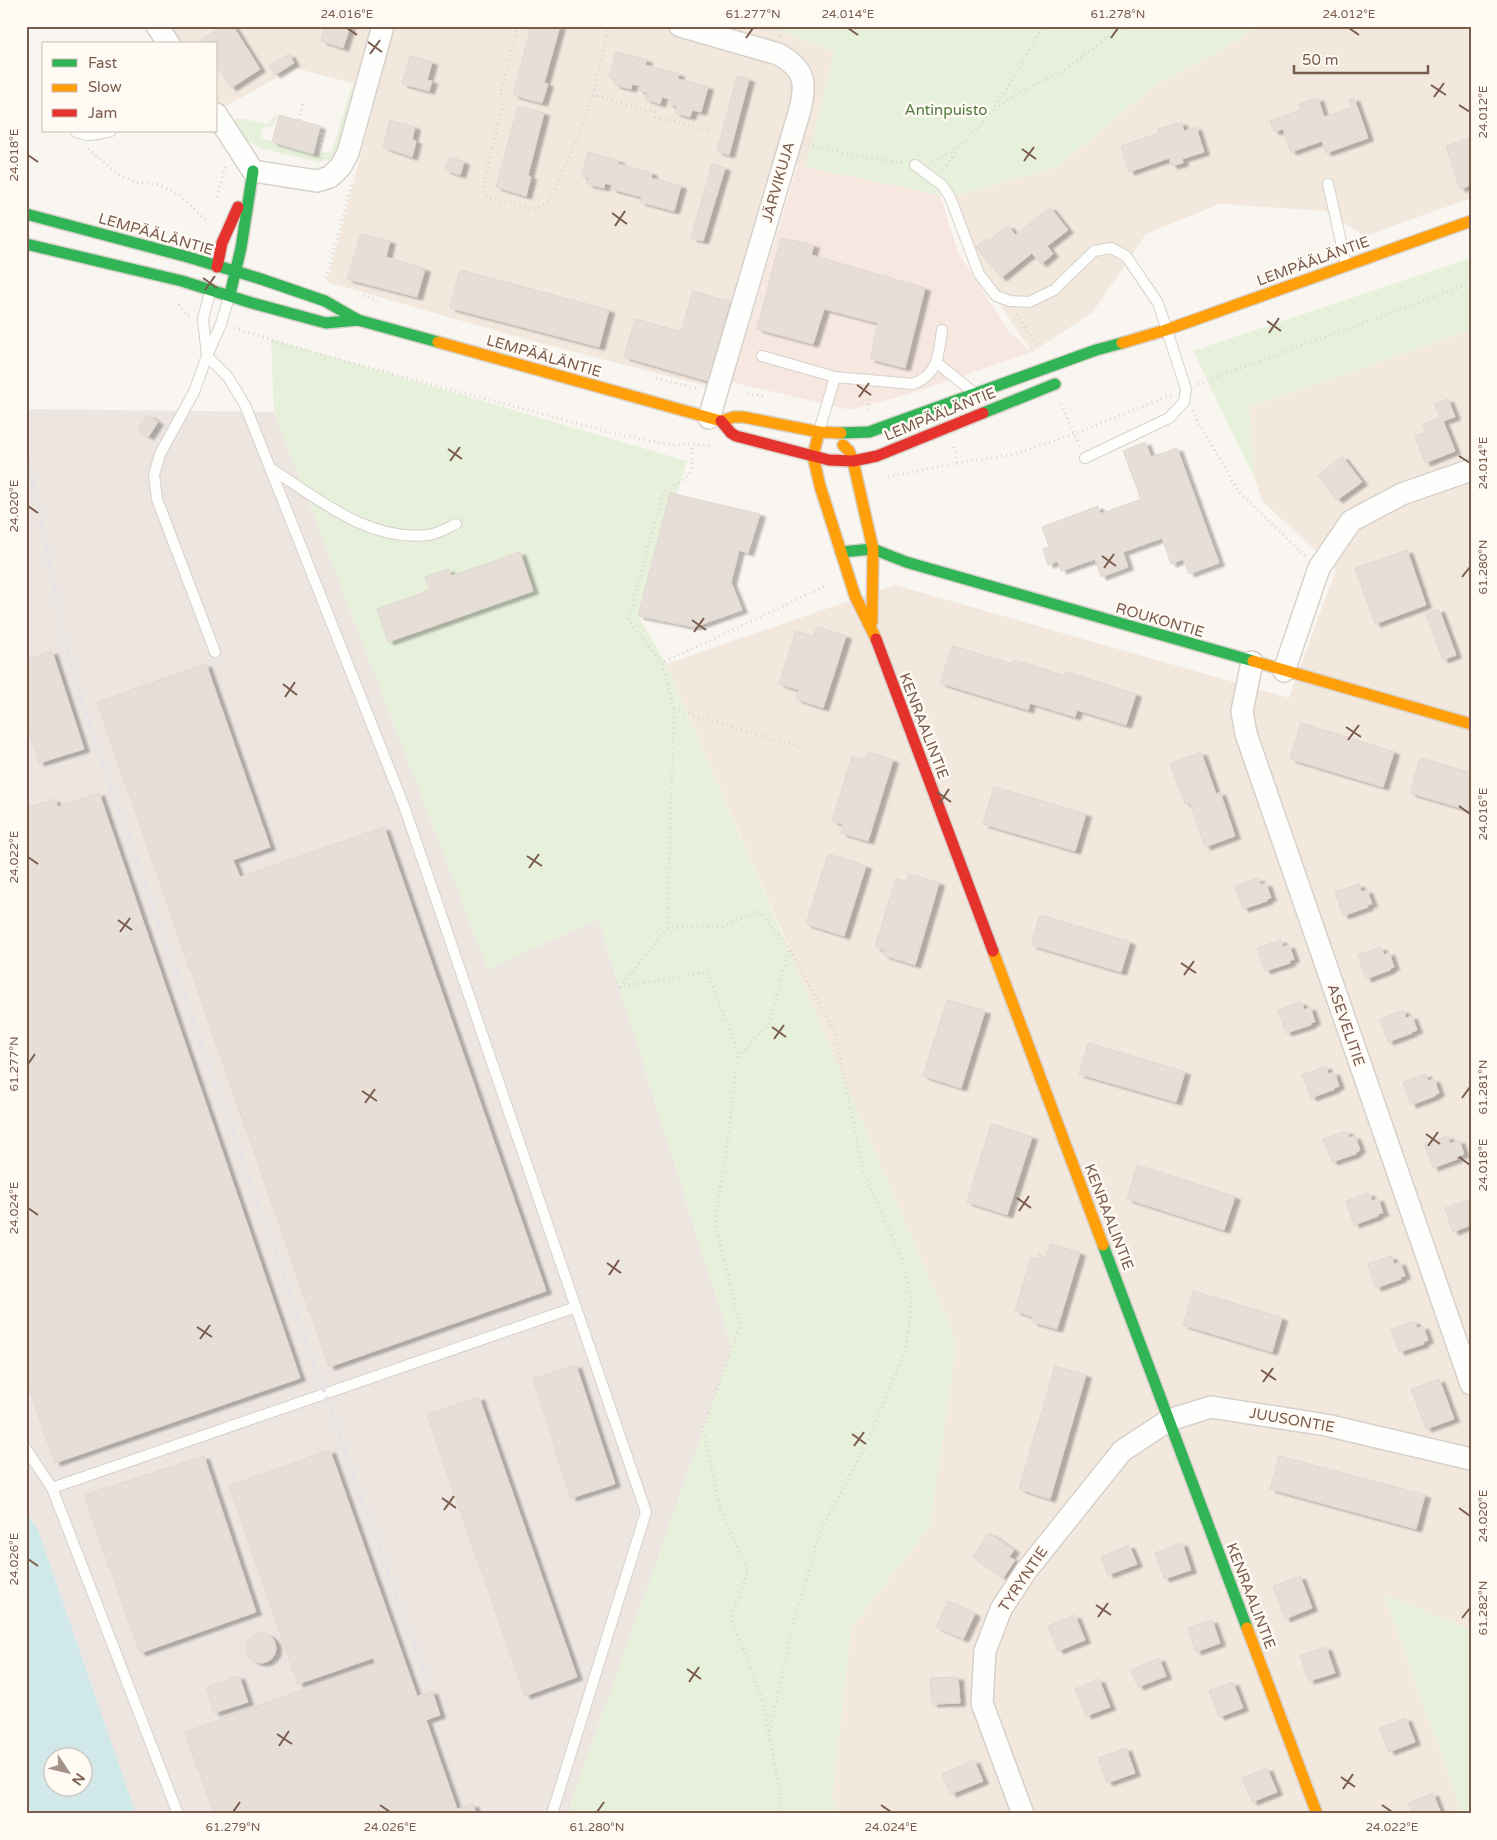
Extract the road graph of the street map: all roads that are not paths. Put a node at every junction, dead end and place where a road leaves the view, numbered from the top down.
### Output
1 (157, 26) edge
2 (382, 26) edge
3 (680, 26) edge
4 (168, 42) edge
5 (218, 117) edge
6 (107, 132) edge
7 (78, 133) edge
8 (915, 165) road end
9 (253, 171) junction
10 (1328, 184) dead end
11 (26, 214) edge
12 (1471, 222) edge
13 (26, 244) edge
14 (1346, 265) junction
15 (236, 272) junction
16 (213, 278) junction
17 (230, 296) junction
18 (358, 320) junction
19 (942, 330) dead end
20 (1166, 330) junction
21 (207, 356) junction
22 (762, 356) dead end
23 (1117, 356) dead end
24 (937, 363) junction
25 (835, 377) junction
26 (1070, 378) dead end
27 (975, 394) junction
28 (715, 419) junction
29 (819, 432) junction
30 (812, 456) junction
31 (1085, 458) road end
32 (853, 461) junction
33 (270, 468) junction
34 (1471, 470) edge
35 (456, 524) dead end
36 (873, 549) junction
37 (841, 552) junction
38 (873, 631) junction
39 (215, 652) dead end
40 (1252, 662) junction
41 (1284, 671) junction
42 (1471, 724) edge
43 (576, 1307) junction
44 (1471, 1384) edge
45 (1169, 1420) junction
46 (26, 1450) edge
47 (1122, 1452) joint
48 (1471, 1459) edge
49 (52, 1488) junction
50 (178, 1814) edge
51 (552, 1814) edge
52 (1023, 1814) edge
53 (1317, 1814) edge

1 - 4 street
2 - 9 street
3 - 28 street, JÄRVIKUJA
5 - 9 street
6 - 7 lane
8 - 20 lane
9 - 15 street
9 - 16 street
10 - 14 lane
11 - 16 street, LEMPÄÄLÄNTIE
12 - 14 street, LEMPÄÄLÄNTIE
13 - 16 street, LEMPÄÄLÄNTIE
14 - 20 street, LEMPÄÄLÄNTIE
15 - 16 street, LEMPÄÄLÄNTIE
15 - 17 street
15 - 18 street, LEMPÄÄLÄNTIE
16 - 17 street, LEMPÄÄLÄNTIE
16 - 21 lane
17 - 18 street, LEMPÄÄLÄNTIE
17 - 21 lane
18 - 28 street, LEMPÄÄLÄNTIE
19 - 24 lane
20 - 23 street, LEMPÄÄLÄNTIE
20 - 27 street, LEMPÄÄLÄNTIE
20 - 31 lane
21 - 33 lane
21 - 39 lane
22 - 25 lane
24 - 25 lane
24 - 27 lane
25 - 29 lane
26 - 32 street, LEMPÄÄLÄNTIE
27 - 29 street, LEMPÄÄLÄNTIE
28 - 29 street, LEMPÄÄLÄNTIE
28 - 30 street, LEMPÄÄLÄNTIE
29 - 30 street
29 - 32 street, KENRAALINTIE
30 - 32 street, LEMPÄÄLÄNTIE
30 - 37 street, KENRAALINTIE
32 - 36 street, KENRAALINTIE
33 - 35 lane
33 - 43 lane
34 - 41 street
36 - 37 street, ROUKONTIE
36 - 38 street, KENRAALINTIE
36 - 40 street, ROUKONTIE
37 - 38 street, KENRAALINTIE
38 - 45 street, KENRAALINTIE
40 - 41 street, ROUKONTIE
40 - 44 street, ASEVELITIE
41 - 42 street, ROUKONTIE
43 - 49 lane
43 - 51 lane
45 - 47 street, JUUSONTIE
45 - 48 street, JUUSONTIE
45 - 53 street, KENRAALINTIE
46 - 49 lane
47 - 52 street, TYRYNTIE
49 - 50 lane

